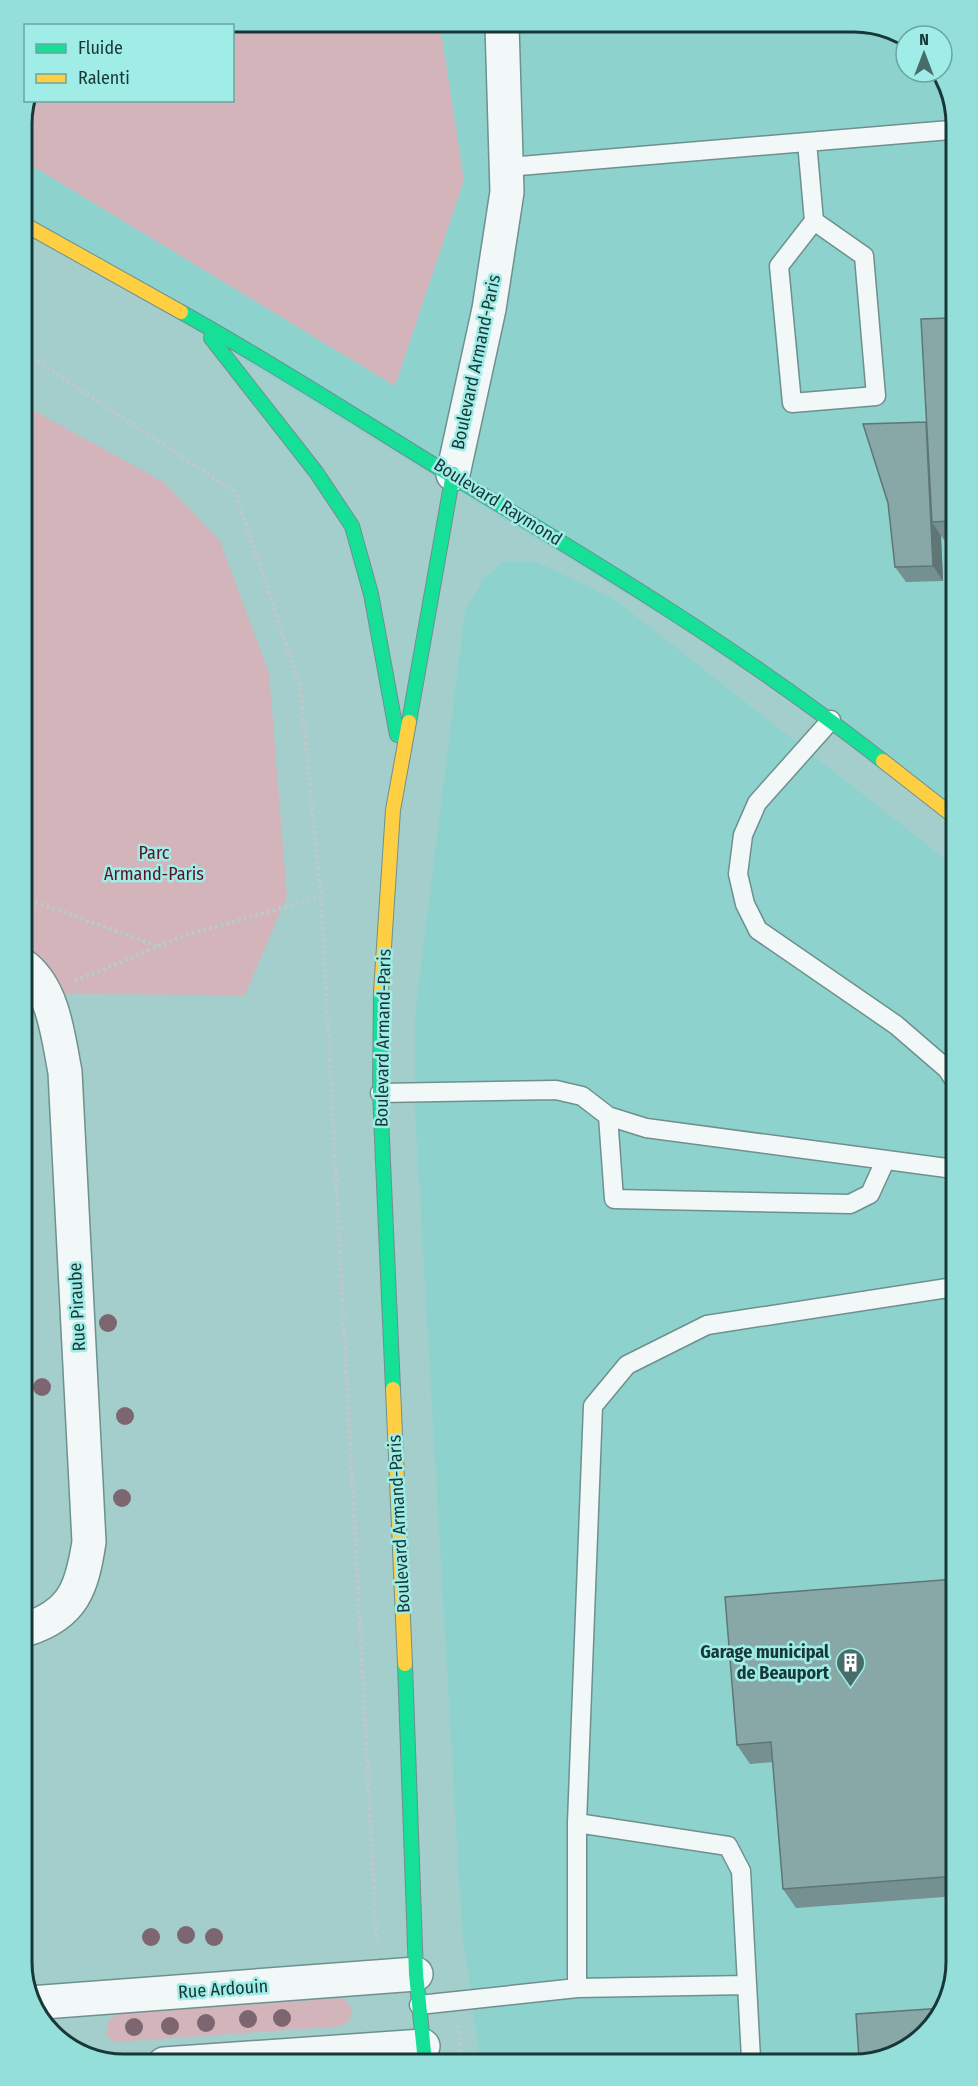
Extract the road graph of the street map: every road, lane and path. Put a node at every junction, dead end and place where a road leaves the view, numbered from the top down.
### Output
1 (502, 32) edge
2 (946, 130) edge
3 (807, 142) junction
4 (507, 166) junction
5 (814, 221) junction
6 (32, 229) edge
7 (199, 322) junction
8 (32, 358) edge
9 (453, 474) junction
10 (831, 720) junction
11 (401, 755) junction
12 (946, 810) edge
13 (321, 897) junction
14 (32, 901) edge
15 (158, 946) junction
16 (32, 973) edge
17 (44, 994) junction
18 (946, 1068) edge
19 (380, 1093) junction
20 (608, 1116) junction
21 (885, 1161) junction
22 (946, 1169) edge
23 (946, 1288) edge
24 (32, 1627) edge
25 (577, 1823) junction
26 (377, 1947) dead end
27 (747, 1985) junction
28 (577, 1988) junction
29 (418, 1989) junction
30 (41, 2003) edge
31 (424, 2054) edge
32 (751, 2054) edge

1 - 4 street, Boulevard Armand-Paris
2 - 3 lane
3 - 4 lane
3 - 5 lane
4 - 9 street, Boulevard Armand-Paris
5 - 5 lane
6 - 7 street, Boulevard Raymond
7 - 9 street, Boulevard Raymond
7 - 11 street
8 - 13 path
9 - 10 street, Boulevard Raymond
9 - 11 street, Boulevard Armand-Paris
10 - 12 street, Boulevard Raymond
10 - 18 lane
11 - 19 street, Boulevard Armand-Paris
13 - 15 path
13 - 26 path
14 - 15 path
15 - 17 path
16 - 17 street, Rue Piraube
17 - 24 street, Rue Piraube
19 - 20 lane
19 - 29 street, Boulevard Armand-Paris
20 - 21 lane
20 - 21 lane
21 - 22 lane
23 - 25 lane
25 - 27 lane
25 - 28 lane
27 - 28 lane
27 - 32 lane
28 - 29 lane
29 - 30 street, Rue Ardouin
29 - 31 street, Boulevard Armand-Paris

